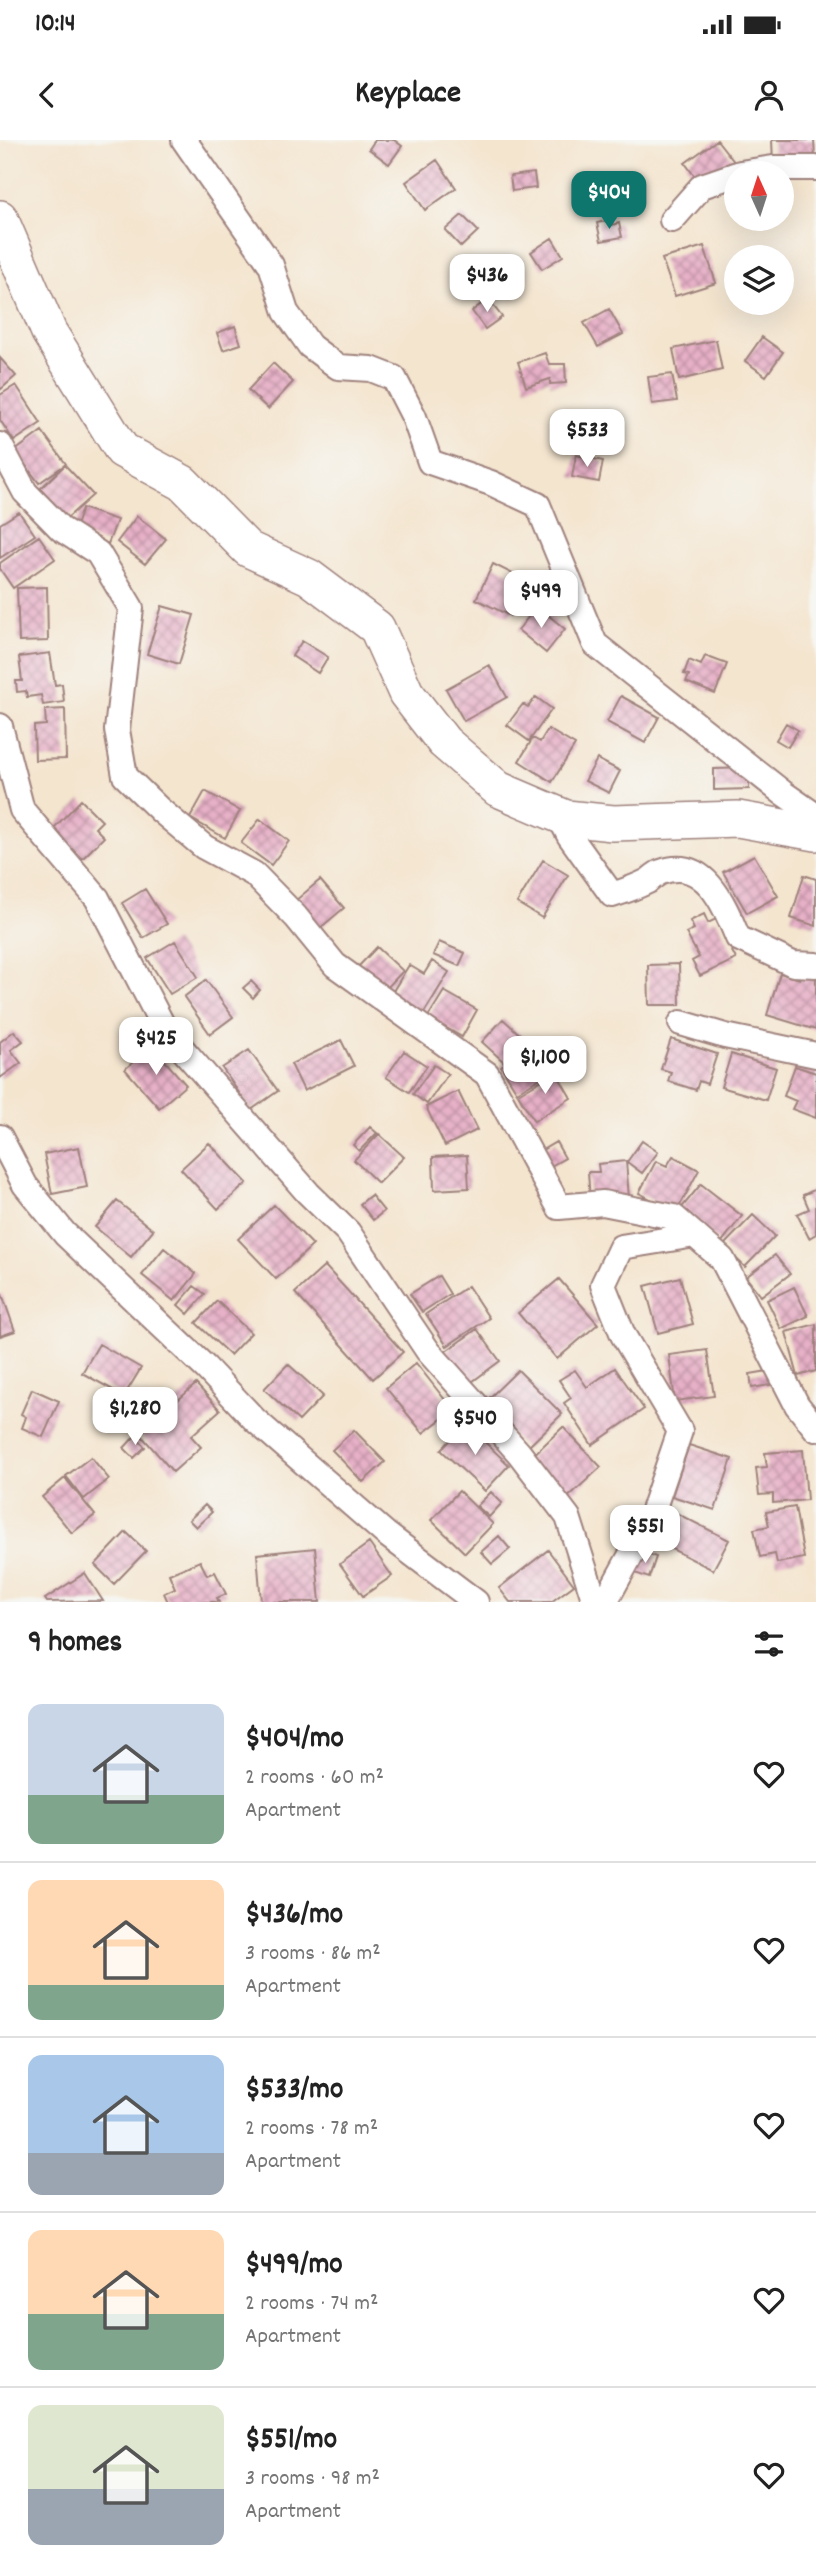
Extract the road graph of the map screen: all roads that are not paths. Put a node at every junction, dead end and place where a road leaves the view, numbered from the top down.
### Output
1 (184, 140) edge
2 (794, 168) edge
3 (816, 168) edge
4 (724, 179) edge
5 (0, 218) edge
6 (672, 220) dead end
7 (0, 445) edge
8 (0, 726) edge
9 (558, 814) junction
10 (816, 816) edge
11 (816, 833) edge
12 (816, 965) edge
13 (681, 1023) dead end
14 (816, 1055) edge
15 (0, 1137) edge
16 (695, 1236) junction
17 (816, 1429) edge
18 (476, 1602) edge
19 (595, 1602) edge
20 (605, 1602) edge

1 - 10 street
2 - 3 street
4 - 6 street
5 - 9 street
7 - 16 street
8 - 19 street
9 - 11 street
9 - 12 street
13 - 14 street
15 - 18 street
16 - 17 street
16 - 20 street

